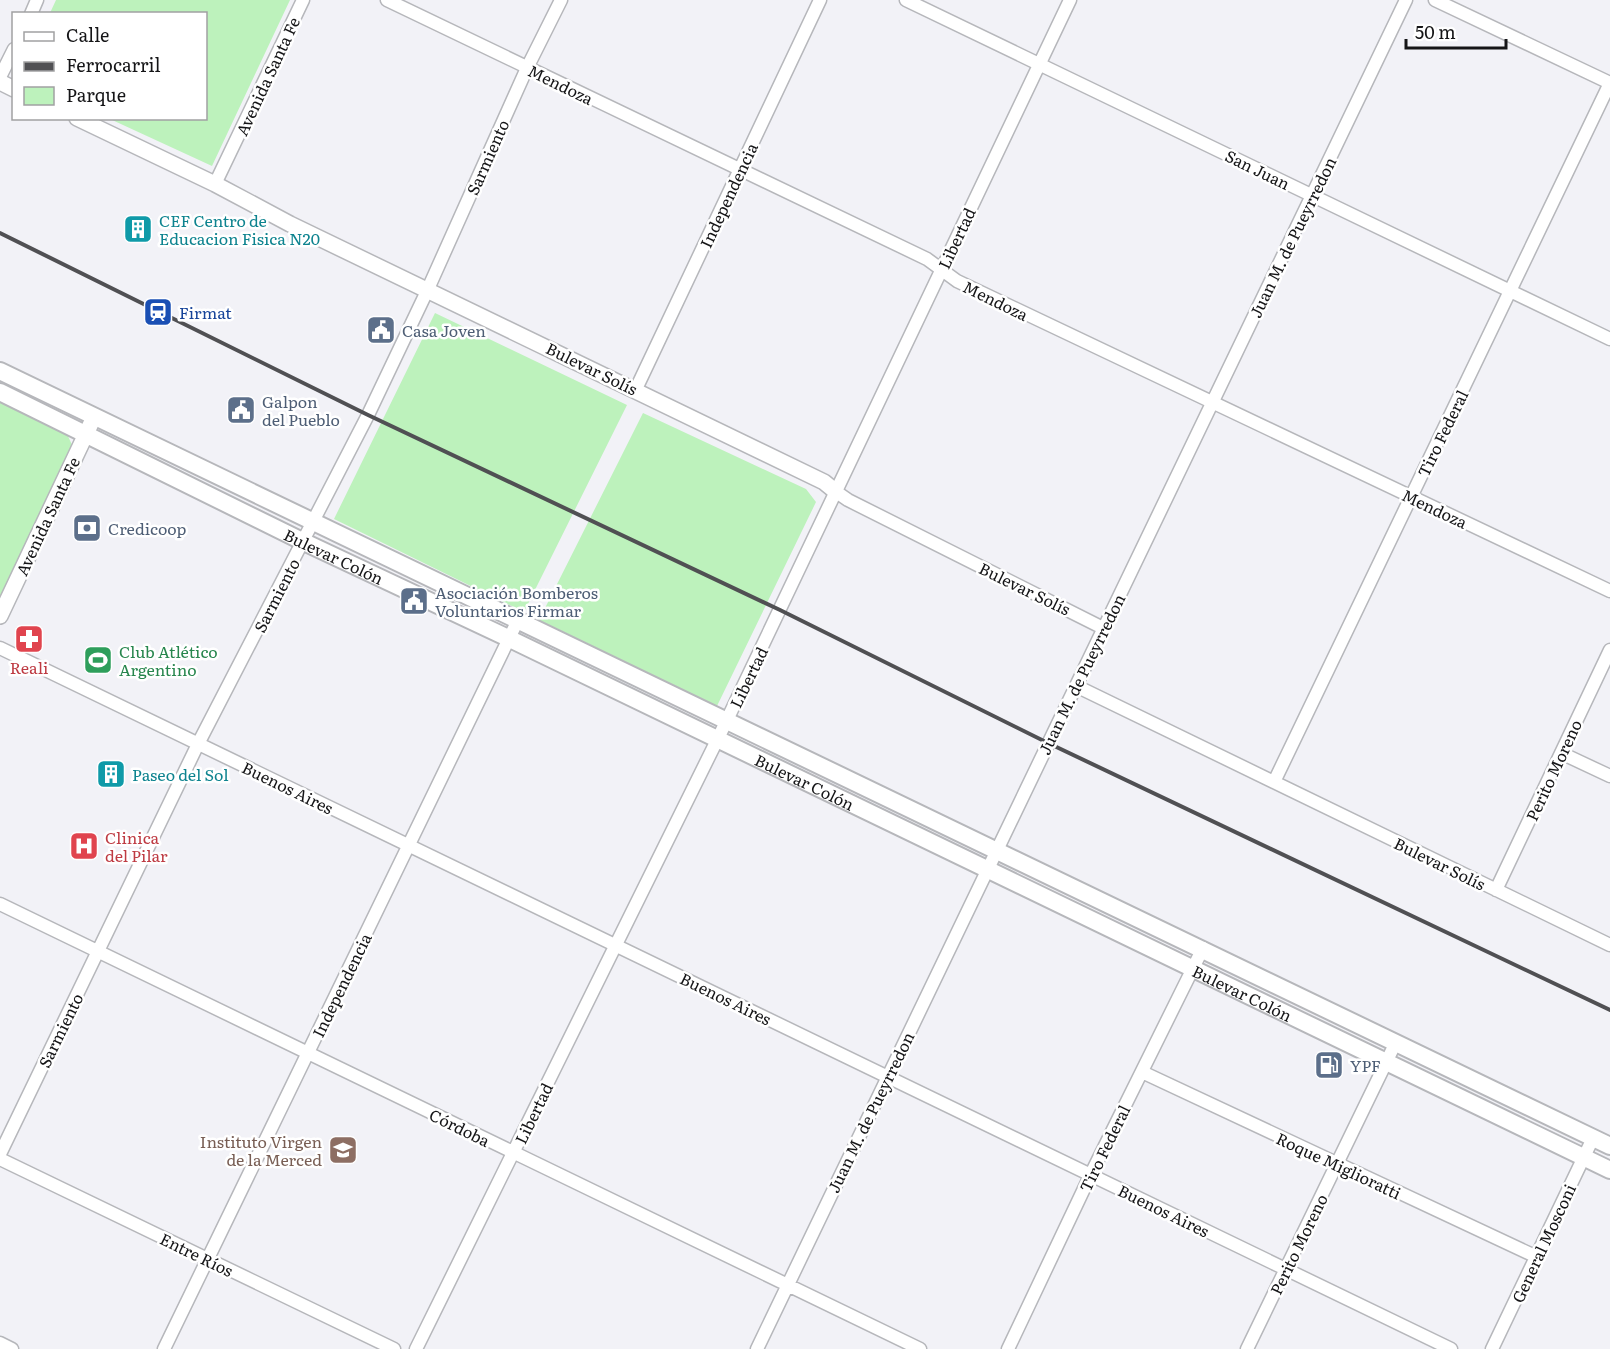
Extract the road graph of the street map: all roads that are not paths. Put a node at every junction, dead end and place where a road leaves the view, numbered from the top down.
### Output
1 (303, 0) edge
2 (387, 0) edge
3 (561, 0) edge
4 (820, 0) edge
5 (906, 0) edge
6 (1070, 0) edge
7 (1406, 0) edge
8 (1435, 0) edge
9 (12, 53) edge
10 (1039, 64) junction
11 (528, 68) junction
12 (0, 77) edge
13 (1610, 83) edge
14 (80, 120) edge
15 (740, 170) junction
16 (215, 184) junction
17 (1312, 195) junction
18 (941, 270) junction
19 (428, 289) junction
20 (1510, 290) junction
21 (1610, 339) edge
22 (0, 371) edge
23 (636, 389) junction
24 (0, 392) edge
25 (1212, 403) junction
26 (94, 417) junction
27 (85, 434) junction
28 (835, 491) junction
29 (1412, 496) junction
30 (314, 522) junction
31 (304, 542) junction
32 (1610, 591) edge
33 (0, 616) edge
34 (518, 620) junction
35 (1103, 628) junction
36 (508, 638) junction
37 (0, 648) edge
38 (1610, 650) edge
39 (1076, 686) junction
40 (727, 720) junction
41 (717, 739) junction
42 (198, 744) junction
43 (1561, 753) junction
44 (1610, 776) edge
45 (1274, 782) junction
46 (409, 845) junction
47 (996, 849) junction
48 (986, 869) junction
49 (1496, 890) junction
50 (0, 904) edge
51 (616, 945) junction
52 (1610, 945) edge
53 (1203, 948) junction
54 (98, 951) junction
55 (1192, 968) junction
56 (1396, 1042) junction
57 (308, 1053) junction
58 (1386, 1062) junction
59 (1142, 1072) junction
60 (888, 1076) junction
61 (1593, 1138) junction
62 (1610, 1146) edge
63 (513, 1152) junction
64 (0, 1154) edge
65 (1584, 1157) junction
66 (0, 1159) edge
67 (1338, 1164) junction
68 (1610, 1170) edge
69 (1091, 1174) junction
70 (1537, 1257) junction
71 (208, 1260) junction
72 (1286, 1269) junction
73 (787, 1285) junction
74 (0, 1343) edge
75 (12, 1349) edge
76 (164, 1349) edge
77 (394, 1349) edge
78 (416, 1349) edge
79 (757, 1349) edge
80 (920, 1349) edge
81 (1008, 1349) edge
82 (1247, 1349) edge
83 (1451, 1349) edge
84 (1492, 1349) edge

1 - 16 street, Avenida Santa Fe
2 - 11 street, Mendoza
3 - 11 street, Sarmiento
4 - 15 street, Independencia
5 - 10 street, San Juan
6 - 10 street, Libertad
7 - 17 street, Juan M. de Pueyrredon
8 - 13 street
9 - 12 street
10 - 17 street, San Juan
10 - 18 street, Libertad
11 - 15 street, Mendoza
11 - 19 street, Sarmiento
13 - 20 street, Tiro Federal
14 - 16 street, Bulevar Solís
15 - 18 street, Mendoza
15 - 23 street, Independencia
16 - 19 street, Bulevar Solís
17 - 20 street, San Juan
17 - 25 street, Juan M. de Pueyrredon
18 - 25 street, Mendoza
18 - 28 street, Libertad
19 - 23 street, Bulevar Solís
19 - 30 street, Sarmiento
20 - 21 street, San Juan
20 - 29 street, Tiro Federal
22 - 26 main road, Bulevar Colón
23 - 28 street, Bulevar Solís
24 - 27 main road, Bulevar Colón
25 - 29 street, Mendoza
25 - 35 street, Juan M. de Pueyrredon
26 - 27 street, Avenida Santa Fe
26 - 30 main road, Bulevar Colón
27 - 31 main road, Bulevar Colón
27 - 33 street, Avenida Santa Fe
28 - 35 street, Bulevar Solís
28 - 40 street, Libertad
29 - 32 street, Mendoza
29 - 45 street, Tiro Federal
30 - 31 street, Sarmiento
30 - 34 main road, Bulevar Colón
31 - 36 main road, Bulevar Colón
31 - 42 street, Sarmiento
34 - 36 street, Independencia
34 - 40 main road, Bulevar Colón
35 - 39 street, Juan M. de Pueyrredon
36 - 41 main road, Bulevar Colón
36 - 46 street, Independencia
37 - 42 street, Buenos Aires
38 - 43 street, Perito Moreno
39 - 45 street, Bulevar Solís
39 - 47 street, Juan M. de Pueyrredon
40 - 41 street, Libertad
40 - 47 main road, Bulevar Colón
41 - 48 main road, Bulevar Colón
41 - 51 street, Libertad
42 - 46 street, Buenos Aires
42 - 54 street, Sarmiento
43 - 44 street
43 - 49 street, Perito Moreno
45 - 49 street, Bulevar Solís
46 - 51 street, Buenos Aires
46 - 57 street, Independencia
47 - 48 street, Juan M. de Pueyrredon
47 - 53 main road, Bulevar Colón
48 - 55 main road, Bulevar Colón
48 - 60 street, Juan M. de Pueyrredon
49 - 52 street, Bulevar Solís
50 - 54 street, Córdoba
51 - 60 street, Buenos Aires
51 - 63 street, Libertad
53 - 55 street, Tiro Federal
53 - 56 main road, Bulevar Colón
54 - 57 street, Córdoba
54 - 64 street, Sarmiento
55 - 58 main road, Bulevar Colón
55 - 59 street, Tiro Federal
56 - 58 street, Perito Moreno
56 - 61 main road, Bulevar Colón
57 - 63 street, Córdoba
57 - 71 street, Independencia
58 - 65 main road, Bulevar Colón
58 - 67 street, Perito Moreno
59 - 67 street, Roque Miglioratti
59 - 69 street, Tiro Federal
60 - 69 street, Buenos Aires
60 - 73 street, Juan M. de Pueyrredon
61 - 62 main road, Bulevar Colón
61 - 65 street, General Mosconi
63 - 73 street, Córdoba
63 - 78 street, Libertad
65 - 68 main road, Bulevar Colón
65 - 70 street, General Mosconi
66 - 71 street, Entre Ríos
67 - 70 street, Roque Miglioratti
67 - 72 street, Perito Moreno
69 - 72 street, Buenos Aires
69 - 81 street, Tiro Federal
70 - 84 street, General Mosconi
71 - 76 street, Independencia
71 - 77 street, Entre Ríos
72 - 82 street, Perito Moreno
72 - 83 street, Buenos Aires
73 - 79 street, Juan M. de Pueyrredon
73 - 80 street, Córdoba
74 - 75 street

